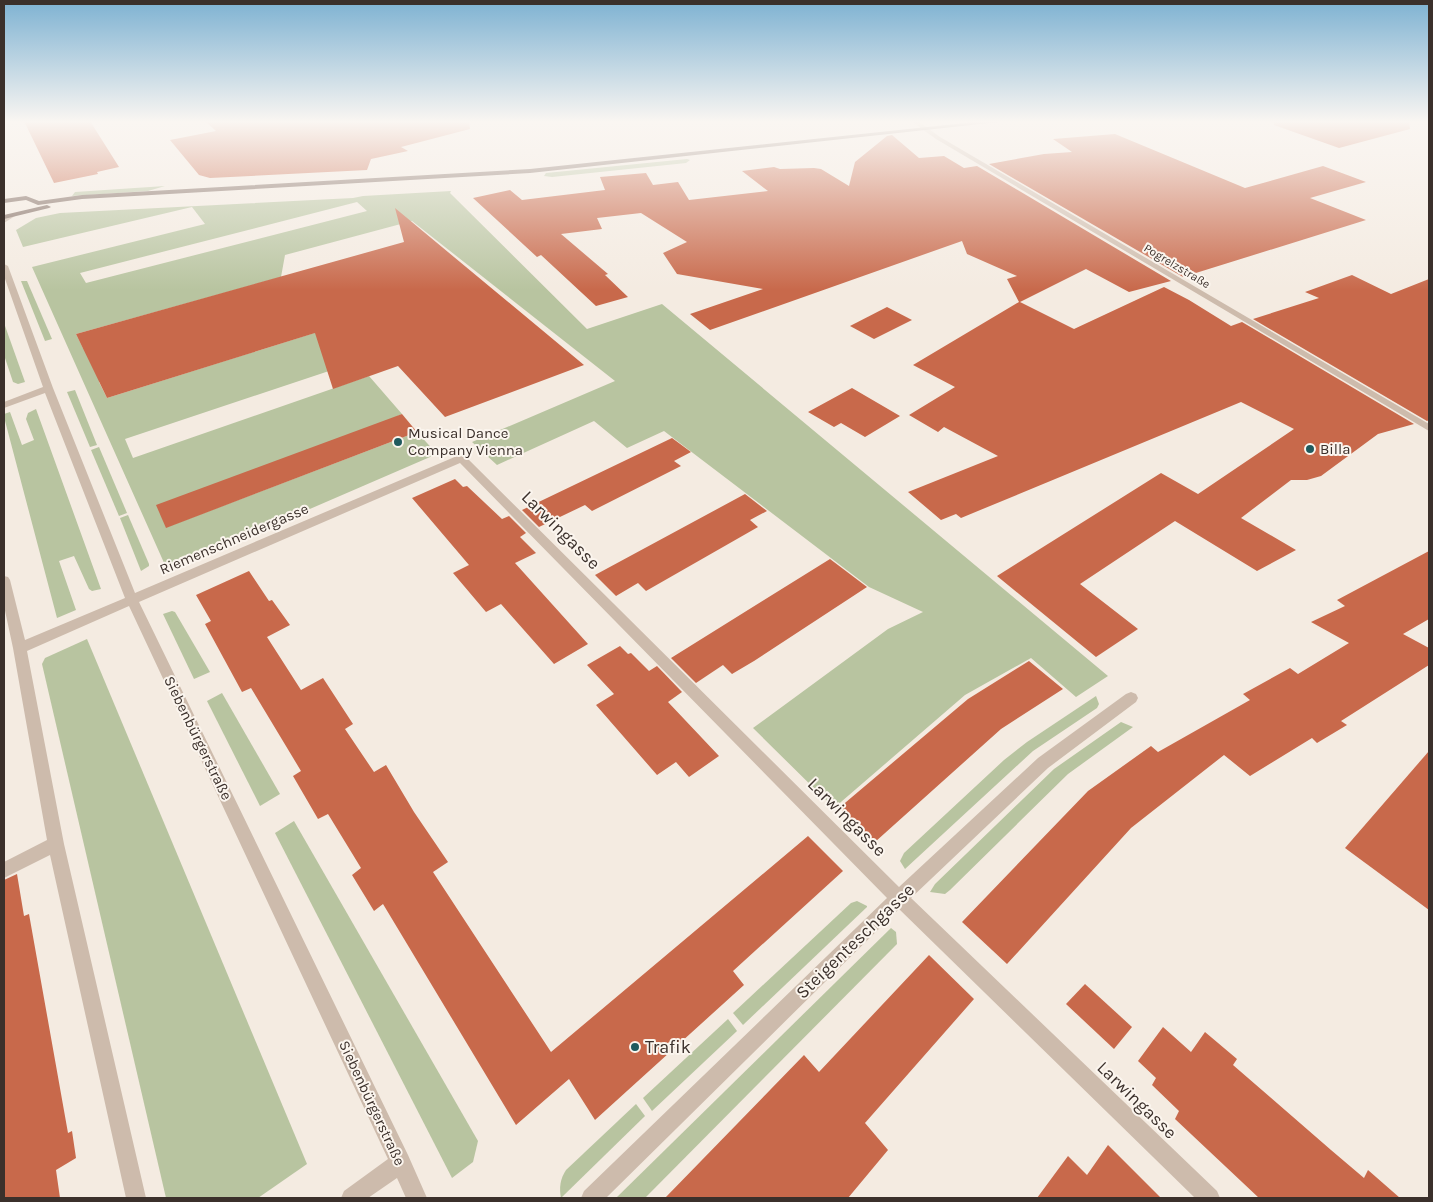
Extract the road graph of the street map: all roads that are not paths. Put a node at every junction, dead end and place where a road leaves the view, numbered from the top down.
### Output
1 (444, 177) edge
2 (1007, 177) edge
3 (4, 201) edge
4 (35, 206) junction
5 (7, 216) edge
6 (4, 222) edge
7 (4, 266) edge
8 (48, 388) junction
9 (4, 404) edge
10 (1429, 428) edge
11 (461, 458) joint
12 (4, 580) edge
13 (132, 600) junction
14 (7, 614) edge
15 (20, 648) junction
16 (1131, 698) dead end
17 (56, 844) junction
18 (4, 870) edge
19 (899, 898) junction
20 (401, 1162) junction
21 (136, 1198) edge
22 (351, 1198) edge
23 (417, 1198) edge
24 (591, 1198) edge
25 (1210, 1198) edge

1 - 4 main road
2 - 10 street, Pogrelzstraße
3 - 4 main road
4 - 5 main road
5 - 6 street
7 - 8 street, Siebenbürgerstraße
8 - 9 street
8 - 13 street, Siebenbürgerstraße
11 - 13 street, Riemenschneidergasse
11 - 19 street, Larwingasse
12 - 14 street
13 - 15 street, Riemenschneidergasse
13 - 20 street, Siebenbürgerstraße
14 - 15 street
15 - 17 street
16 - 19 street, Steigenteschgasse
17 - 18 street
17 - 21 street
19 - 24 street, Steigenteschgasse
19 - 25 street, Larwingasse
20 - 22 street
20 - 23 street, Siebenbürgerstraße

